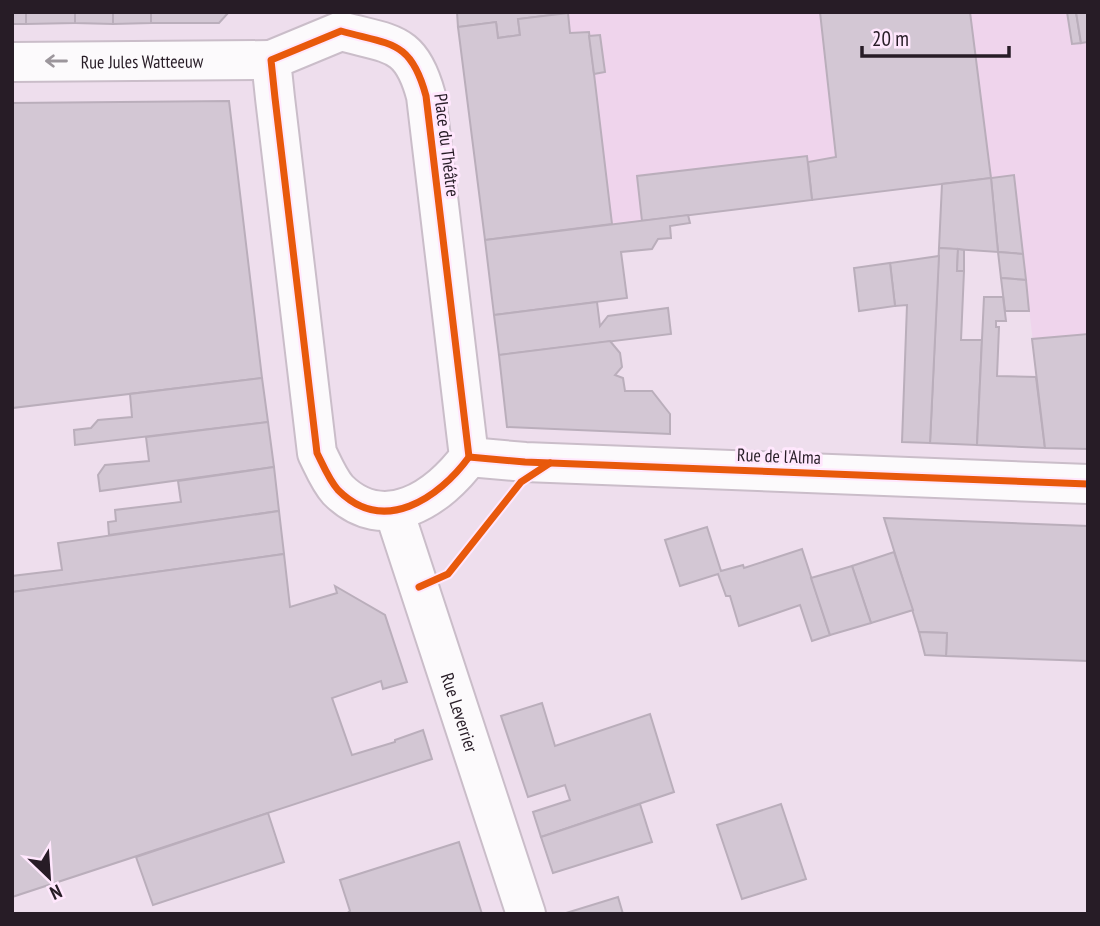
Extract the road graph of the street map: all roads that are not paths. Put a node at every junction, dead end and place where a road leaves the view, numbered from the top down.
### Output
1 (340, 22) edge
2 (271, 60) junction
3 (12, 62) edge
4 (469, 457) junction
5 (1088, 484) edge
6 (394, 511) junction
7 (526, 914) edge

1 - 2 street, Place du Théâtre
1 - 4 street, Place du Théâtre
2 -> 3 street, Rue Jules Watteeuw
2 - 6 street
4 - 5 street, Rue de l'Alma
4 - 6 street
6 - 7 street, Rue Leverrier

